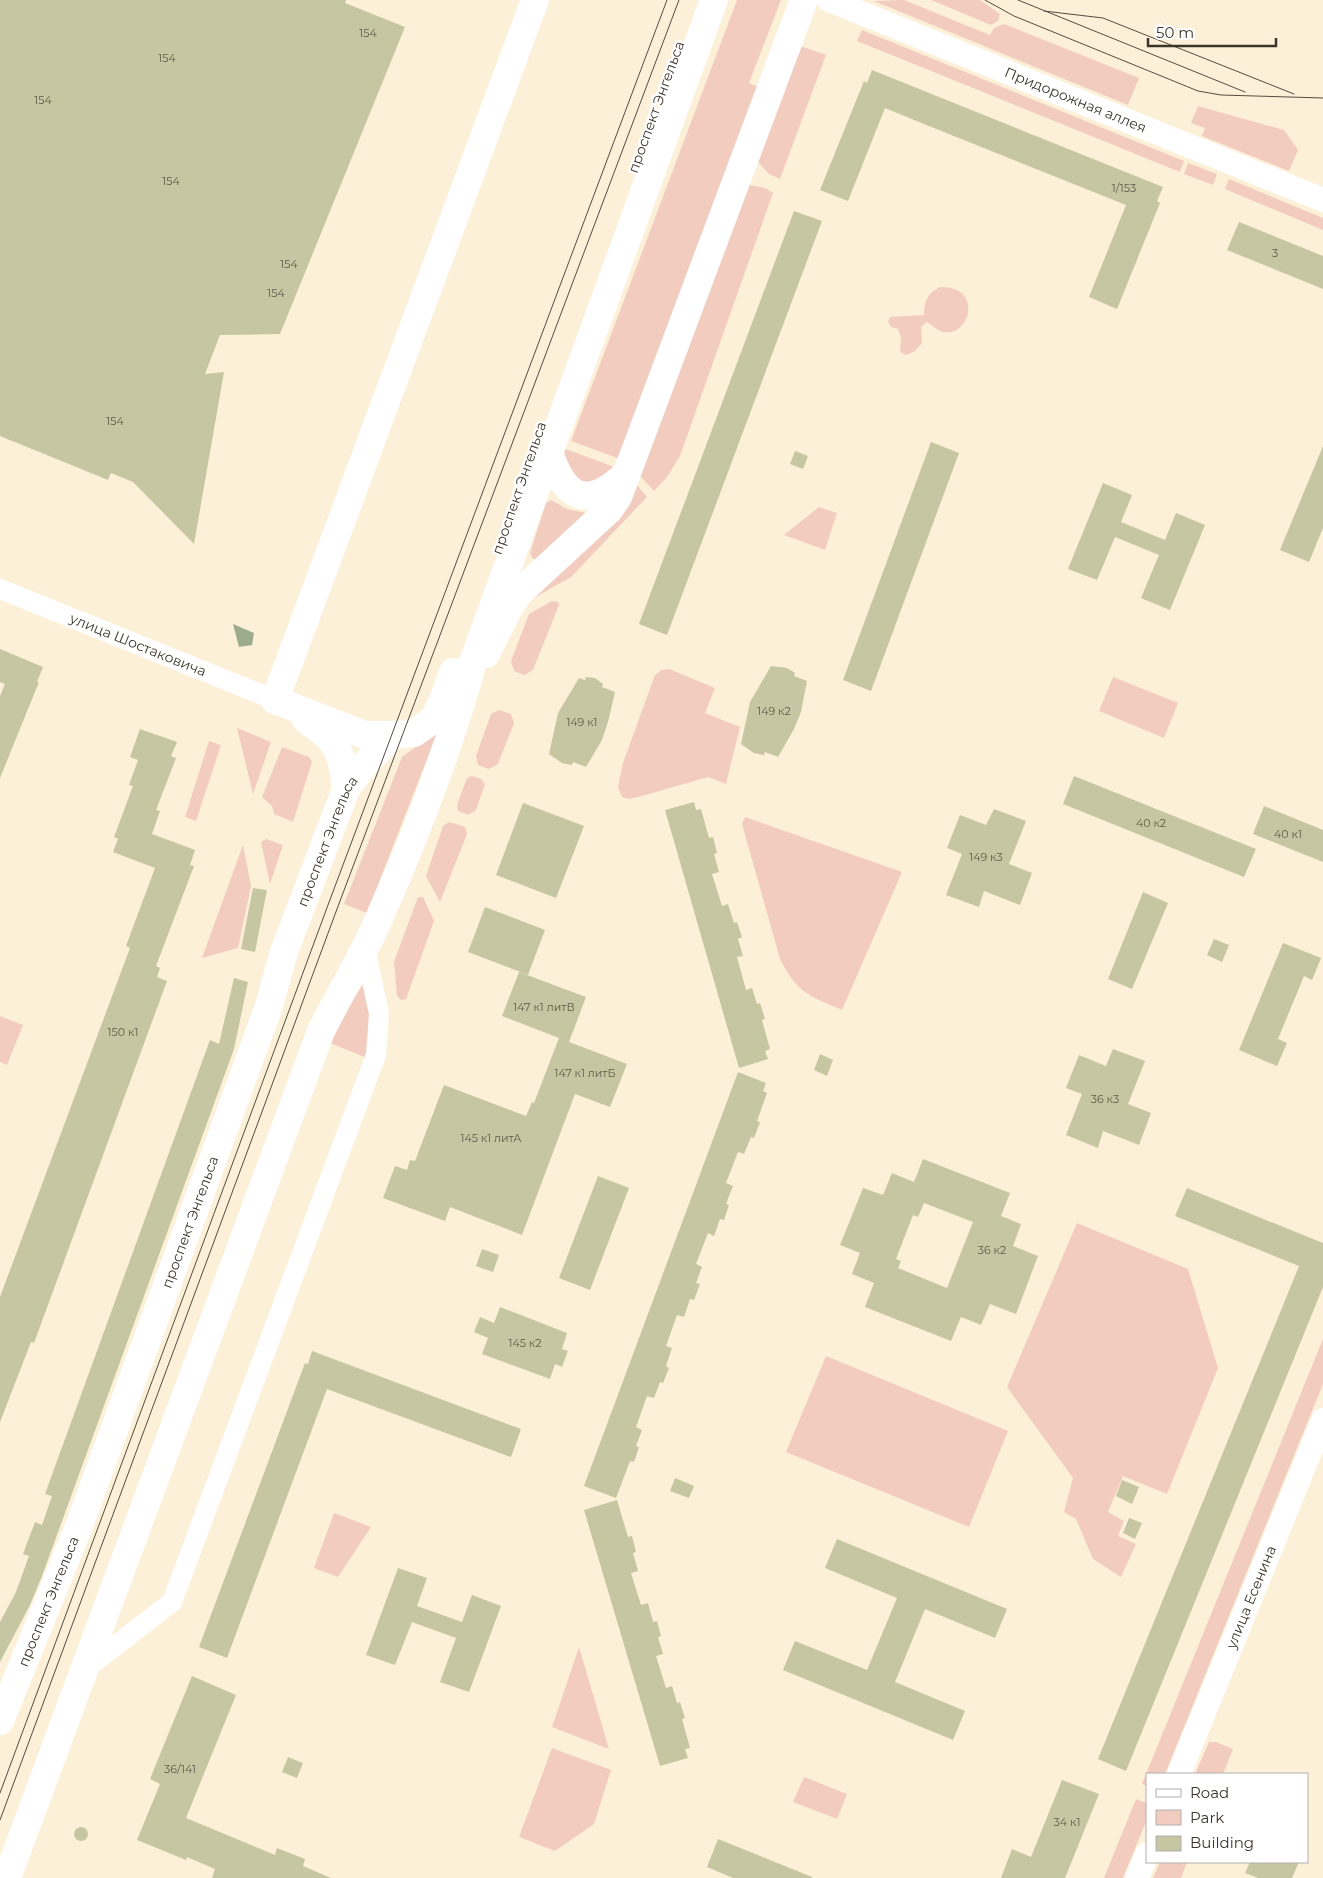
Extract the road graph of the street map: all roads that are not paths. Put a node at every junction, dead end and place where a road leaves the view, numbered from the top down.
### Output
1 (535, 0) edge
2 (694, 0) edge
3 (714, 0) edge
4 (804, 0) edge
5 (829, 0) edge
6 (1323, 200) edge
7 (549, 452) junction
8 (629, 472) junction
9 (0, 589) edge
10 (275, 700) junction
11 (461, 704) junction
12 (393, 735) junction
13 (346, 789) junction
14 (365, 947) junction
15 (1323, 1420) edge
16 (83, 1672) junction
17 (0, 1721) edge
18 (1179, 1773) edge
19 (1146, 1856) edge
20 (7, 1878) edge
21 (1137, 1878) edge

1 - 10 main road
2 - 12 main road, проспект Энгельса
3 - 7 main road, проспект Энгельса
4 - 8 main road, проспект Энгельса
5 - 6 street, Придорожная аллея
7 - 8 main road, проспект Энгельса
7 - 11 main road, проспект Энгельса
8 - 11 main road, проспект Энгельса
9 - 10 street, улица Шостаковича
10 - 12 main road, улица Шостаковича
10 - 13 main road, улица Шостаковича
11 - 14 main road, проспект Энгельса
12 - 13 main road, проспект Энгельса
13 - 17 main road, проспект Энгельса
14 - 16 main road, проспект Энгельса
14 - 16 street
15 - 18 street, улица Есенина
16 - 20 main road, проспект Энгельса
19 - 21 street

